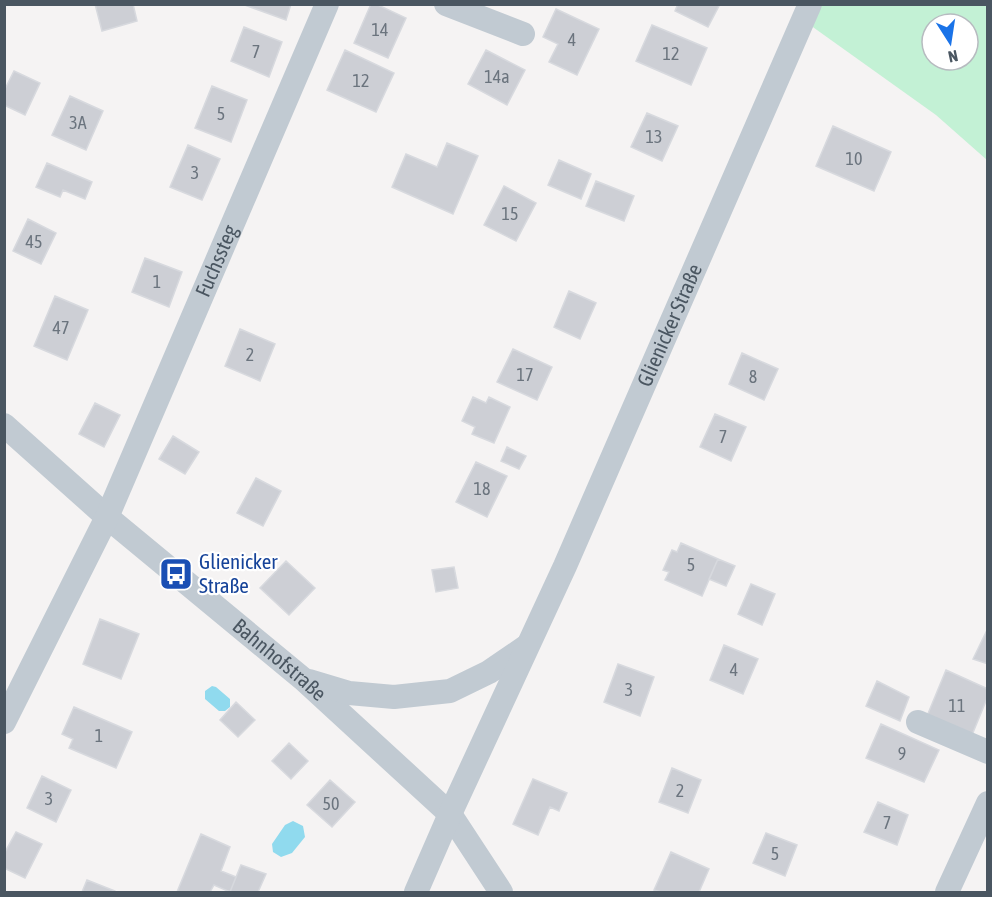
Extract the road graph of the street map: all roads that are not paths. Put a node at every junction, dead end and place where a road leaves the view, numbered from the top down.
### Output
1 (327, 4) edge
2 (446, 4) edge
3 (810, 4) edge
4 (523, 34) dead end
5 (4, 425) edge
6 (107, 517) junction
7 (527, 646) junction
8 (303, 679) junction
9 (4, 722) edge
10 (918, 722) dead end
11 (987, 752) edge
12 (987, 803) edge
13 (450, 814) junction
14 (416, 892) edge
15 (501, 892) edge
16 (947, 892) edge

1 - 6 street, Fuchssteg
2 - 4 street
3 - 7 street, Glienicker Straße
5 - 6 street, Bahnhofstraße
6 - 8 street, Bahnhofstraße
6 - 9 street, Fuchssteg
7 - 8 street
7 - 13 street, Glienicker Straße
8 - 13 street, Bahnhofstraße
10 - 11 street
12 - 16 street
13 - 14 street, Glienicker Straße
13 - 15 street, Bahnhofstraße

